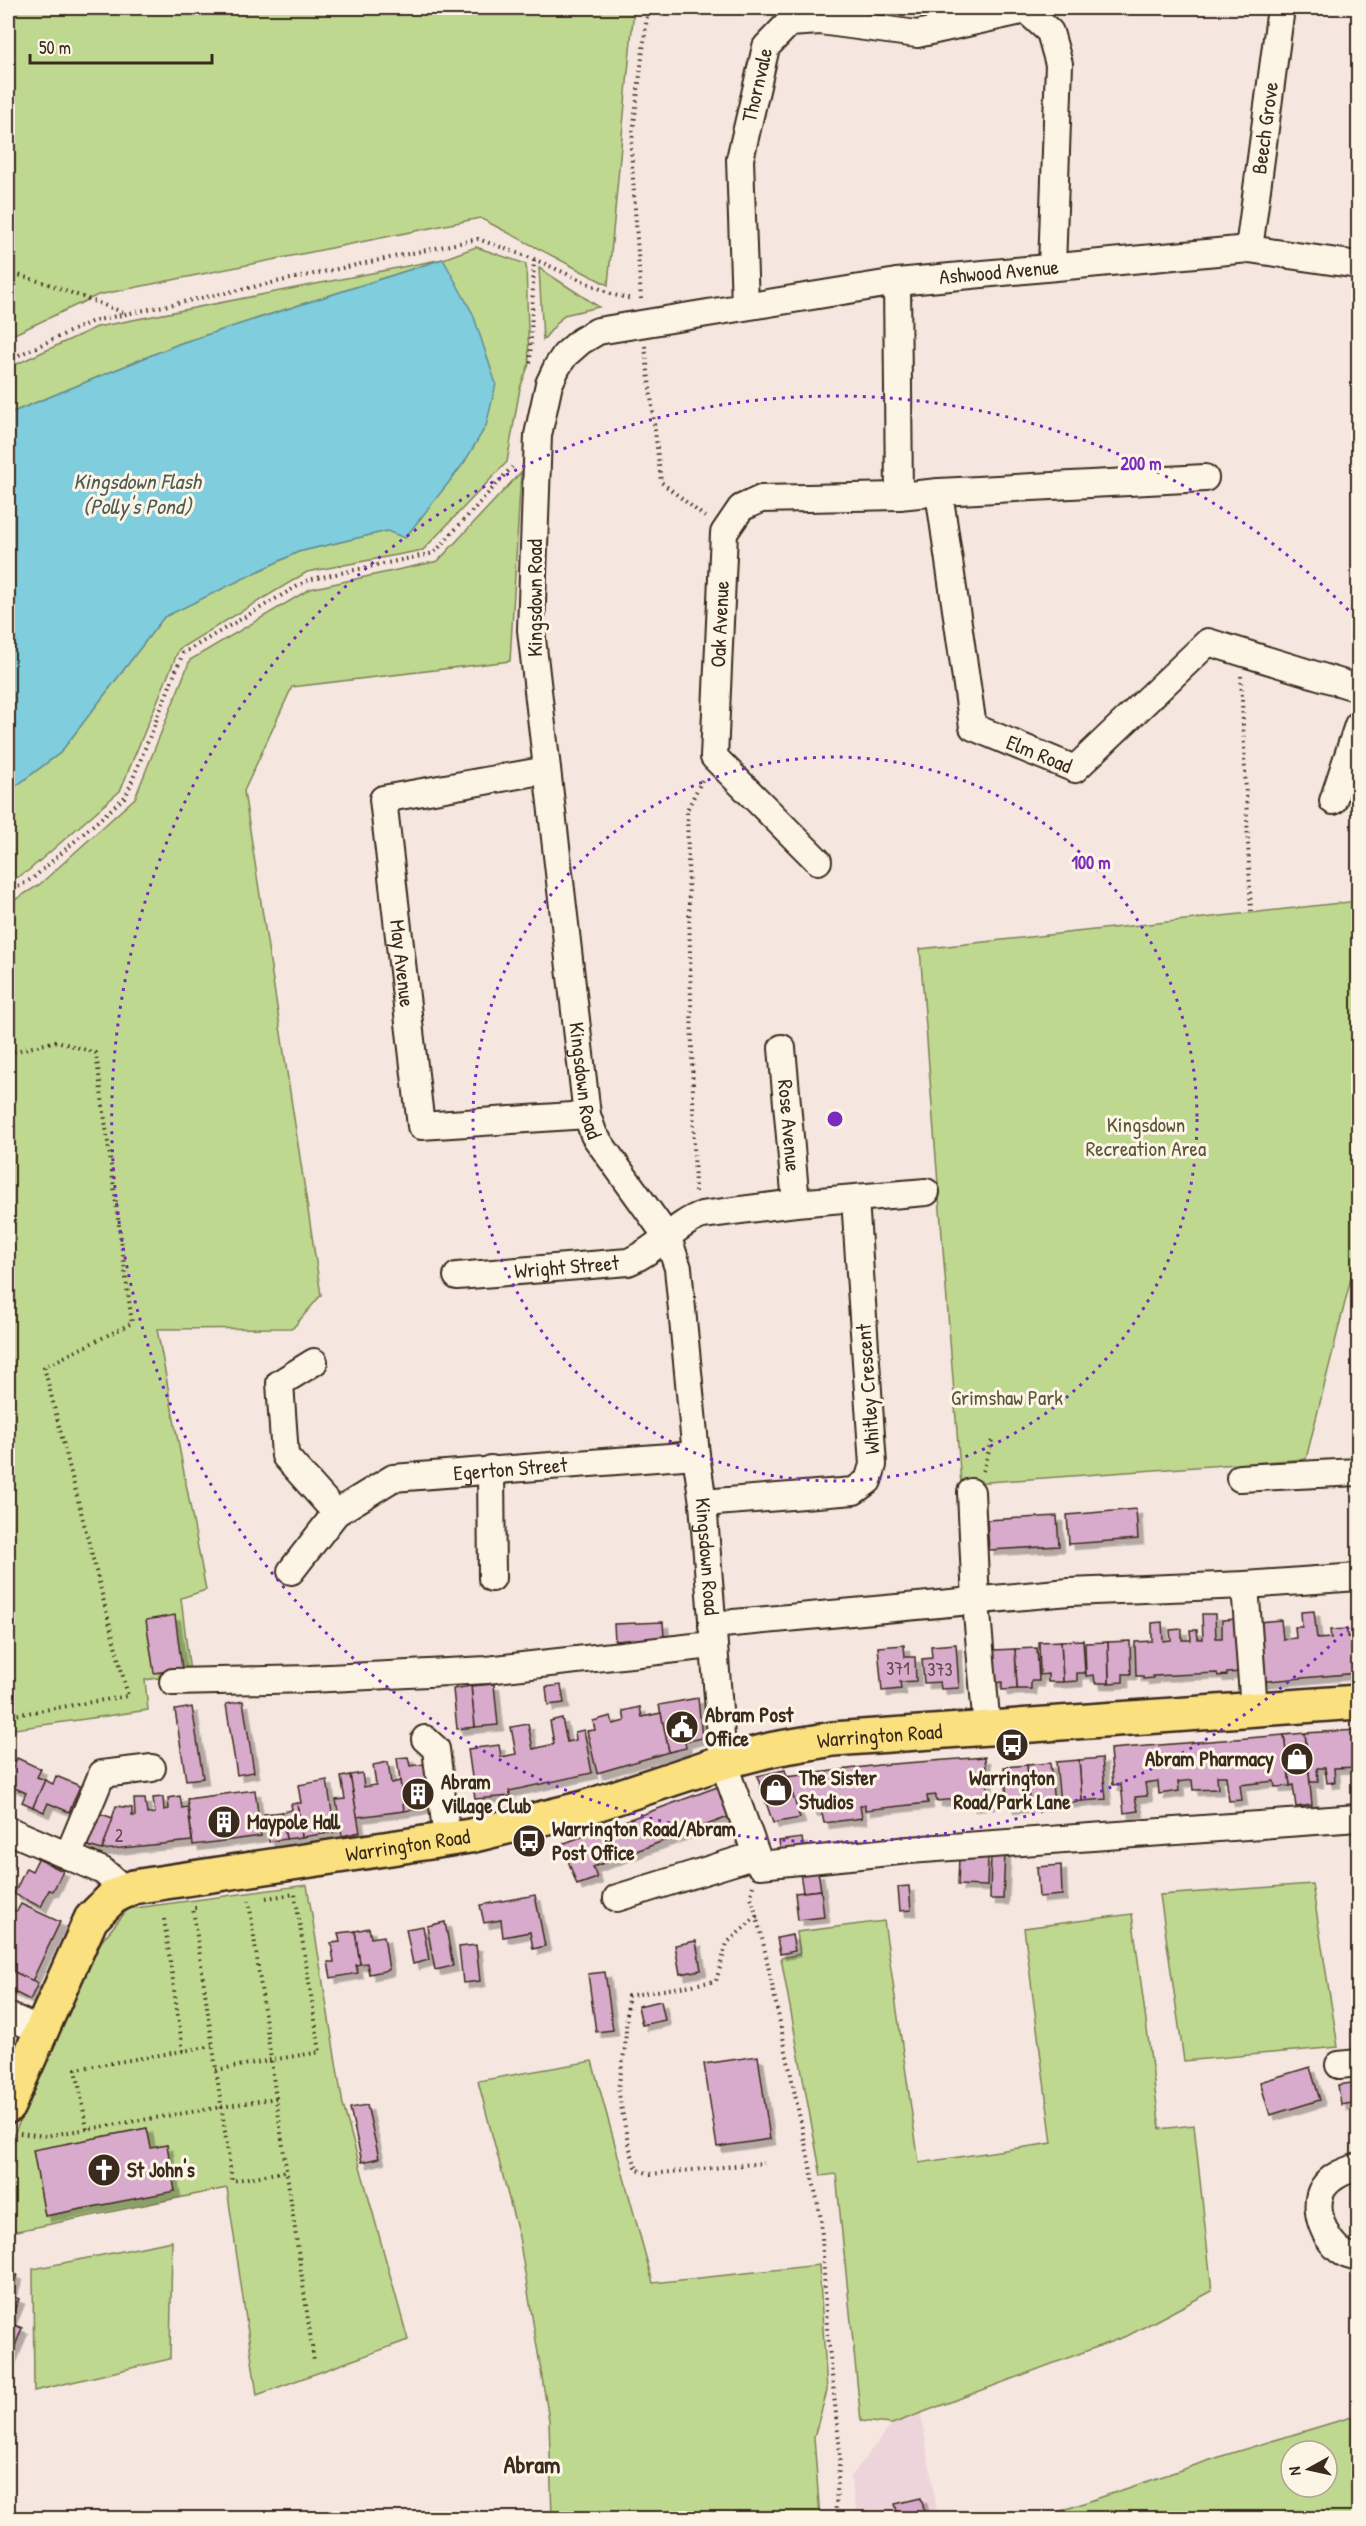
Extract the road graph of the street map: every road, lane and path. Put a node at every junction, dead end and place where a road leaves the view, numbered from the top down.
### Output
1 (648, 8) edge
2 (1281, 8) edge
3 (1249, 249) junction
4 (534, 259) junction
5 (1359, 265) edge
6 (1052, 267) junction
7 (8, 272) edge
8 (897, 282) junction
9 (745, 305) junction
10 (126, 314) junction
11 (642, 325) junction
12 (8, 360) edge
13 (530, 374) dead end
14 (513, 465) dead end
15 (1205, 478) dead end
16 (939, 492) junction
17 (899, 496) junction
18 (724, 533) junction
19 (1240, 652) junction
20 (1359, 688) edge
21 (1359, 724) edge
22 (714, 757) junction
23 (547, 770) junction
24 (1333, 801) dead end
25 (818, 861) dead end
26 (8, 893) edge
27 (1251, 913) dead end
28 (782, 1048) dead end
29 (8, 1053) edge
30 (587, 1115) junction
31 (926, 1192) dead end
32 (855, 1199) junction
33 (796, 1203) junction
34 (695, 1217) junction
35 (668, 1238) junction
36 (457, 1276) dead end
37 (314, 1362) dead end
38 (993, 1437) dead end
39 (696, 1455) junction
40 (491, 1469) junction
41 (1359, 1472) edge
42 (1240, 1478) dead end
43 (971, 1492) joint
44 (703, 1503) junction
45 (336, 1513) junction
46 (291, 1571) dead end
47 (1359, 1577) edge
48 (492, 1578) dead end
49 (1245, 1585) junction
50 (976, 1602) junction
51 (712, 1635) junction
52 (173, 1682) dead end
53 (1359, 1702) edge
54 (1254, 1710) junction
55 (8, 1716) edge
56 (987, 1729) junction
57 (425, 1739) dead end
58 (723, 1762) junction
59 (152, 1768) dead end
60 (1359, 1818) edge
61 (8, 1830) edge
62 (447, 1839) junction
63 (68, 1856) junction
64 (758, 1860) junction
65 (123, 1891) junction
66 (617, 1898) dead end
67 (249, 1901) junction
68 (237, 1902) dead end
69 (204, 1907) dead end
70 (756, 1916) junction
71 (164, 1919) dead end
72 (8, 2016) edge
73 (40, 2031) junction
74 (213, 2046) junction
75 (183, 2051) junction
76 (271, 2060) junction
77 (216, 2070) junction
78 (276, 2098) junction
79 (222, 2107) junction
80 (12, 2119) edge
81 (87, 2129) junction
82 (764, 2163) dead end
83 (1359, 2167) edge
84 (287, 2171) junction
85 (1359, 2258) edge
86 (314, 2361) dead end
87 (835, 2518) edge

1 - 11 path
2 - 3 street, Beech Grove
3 - 5 street, Ashwood Avenue
3 - 6 street, Ashwood Avenue
4 - 10 path
4 - 11 path
4 - 13 path
6 - 8 street, Ashwood Avenue
6 - 9 street, Thornvale
7 - 10 path
8 - 9 street, Ashwood Avenue
8 - 17 street
9 - 11 street, Ashwood Avenue
10 - 12 path
11 - 18 path
11 - 23 street, Kingsdown Road
14 - 26 path
15 - 16 street
16 - 17 street
16 - 19 street, Elm Road
17 - 18 street
18 - 22 street, Oak Avenue
19 - 20 street, Elm Road
19 - 27 path
21 - 24 street
22 - 25 street
22 - 34 path
23 - 30 street, Kingsdown Road
23 - 30 street, May Avenue
28 - 33 street, Rose Avenue
29 - 55 path
30 - 35 street, Kingsdown Road
31 - 32 street
32 - 33 street
32 - 44 street, Whitley Crescent
33 - 34 street
34 - 35 street
35 - 36 street, Wright Street
35 - 39 street, Kingsdown Road
37 - 45 street
38 - 43 path
39 - 40 street, Egerton Street
39 - 44 street, Kingsdown Road
40 - 45 street, Egerton Street
40 - 48 street
41 - 42 street
43 - 50 street
44 - 51 street, Kingsdown Road
45 - 46 street, Egerton Street
47 - 49 street
49 - 50 street
49 - 54 street
50 - 51 street
50 - 56 street
51 - 52 street
51 - 58 street, Kingsdown Road
53 - 54 main road, Warrington Road
54 - 56 main road, Warrington Road
56 - 58 main road, Warrington Road
57 - 62 street
58 - 62 main road, Warrington Road
58 - 64 street, Kingsdown Road
59 - 63 street
60 - 64 street
61 - 63 street
62 - 65 main road, Warrington Road
63 - 65 street
64 - 66 street
64 - 70 path
65 - 73 main road, Warrington Road
67 - 68 path
67 - 76 path
67 - 76 path
69 - 74 path
70 - 82 path
70 - 87 path
71 - 75 path
72 - 73 street
73 - 80 main road, Warrington Road
74 - 75 path
74 - 77 path
75 - 81 path
76 - 77 path
76 - 78 path
77 - 79 path
78 - 79 path
78 - 84 path
79 - 81 path
79 - 84 path
80 - 81 path
83 - 85 street
84 - 86 path

